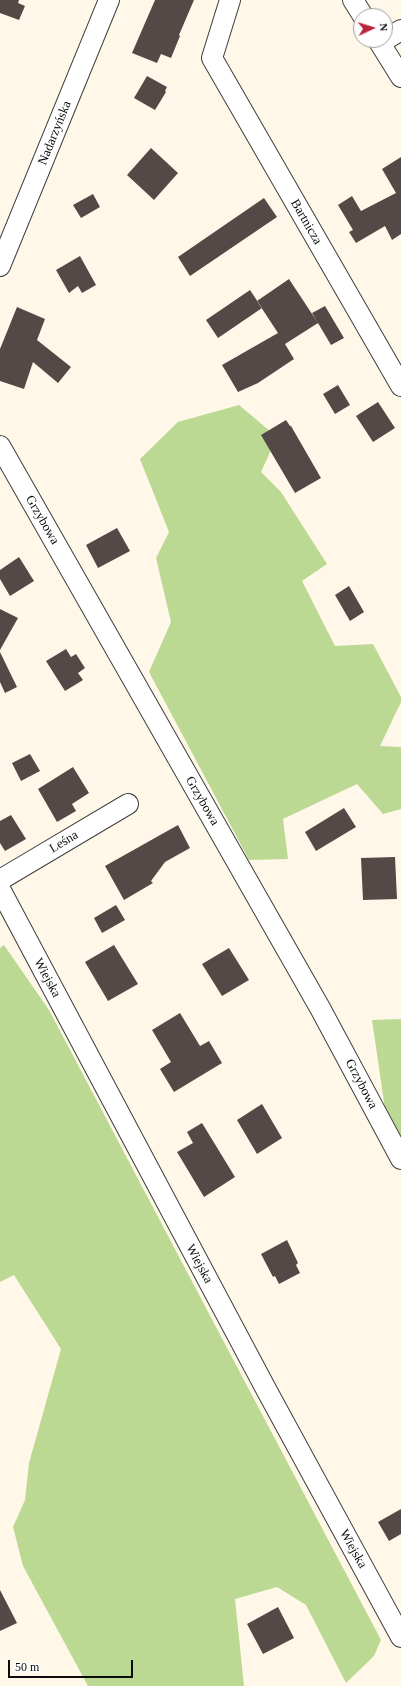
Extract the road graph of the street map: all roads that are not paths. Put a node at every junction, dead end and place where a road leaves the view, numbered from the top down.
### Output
1 (109, 0) edge
2 (230, 0) edge
3 (386, 48) edge
4 (401, 77) edge
5 (0, 266) edge
6 (401, 386) edge
7 (0, 446) edge
8 (128, 804) dead end
9 (0, 880) edge
10 (0, 888) edge
11 (401, 1159) edge
12 (401, 1638) edge

1 - 5 street, Nadarzyńska
2 - 6 street, Bartnicza
3 - 4 street
7 - 11 street, Grzybowa
8 - 9 street, Leśna
10 - 12 street, Wiejska

